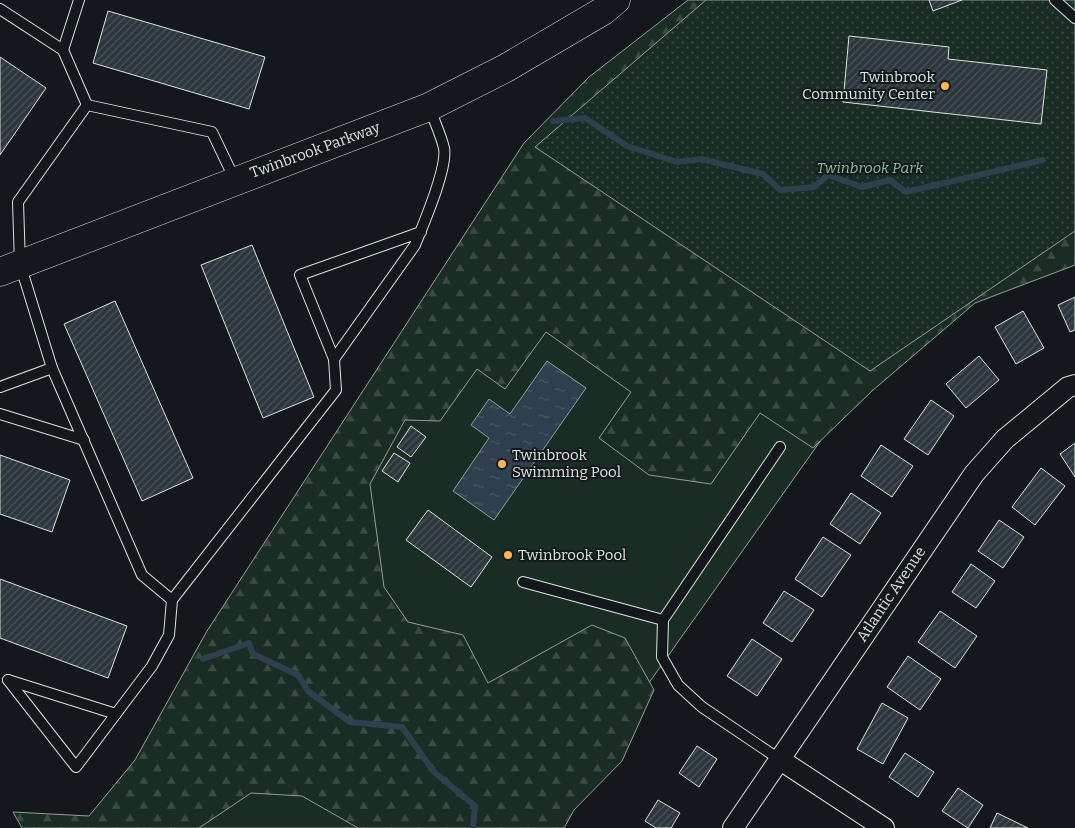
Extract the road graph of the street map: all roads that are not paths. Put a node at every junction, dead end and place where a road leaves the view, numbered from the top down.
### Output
1 (79, 0) edge
2 (616, 0) edge
3 (1055, 0) edge
4 (0, 9) edge
5 (1075, 18) edge
6 (63, 50) junction
7 (87, 105) junction
8 (429, 107) junction
9 (235, 180) junction
10 (421, 232) junction
11 (10, 268) edge
12 (334, 359) junction
13 (52, 368) junction
14 (1075, 385) edge
15 (0, 387) edge
16 (0, 414) edge
17 (84, 440) junction
18 (780, 447) dead end
19 (523, 582) dead end
20 (172, 600) junction
21 (663, 620) junction
22 (116, 714) junction
23 (779, 759) junction
24 (733, 828) edge
25 (884, 828) edge

1 - 6 lane
2 - 8 main road, Twinbrook Parkway
3 - 5 lane
4 - 6 lane
6 - 7 lane
7 - 9 lane
7 - 11 lane
8 - 9 main road, Twinbrook Parkway
8 - 10 lane
9 - 11 main road, Twinbrook Parkway
10 - 12 lane
10 - 12 lane
11 - 13 lane
12 - 20 lane
13 - 15 lane
13 - 17 lane
14 - 23 street, Atlantic Avenue
16 - 17 lane
17 - 20 lane
18 - 21 lane
19 - 21 lane
20 - 22 lane
21 - 23 lane
22 - 22 lane
23 - 24 street, Atlantic Avenue
23 - 25 street

